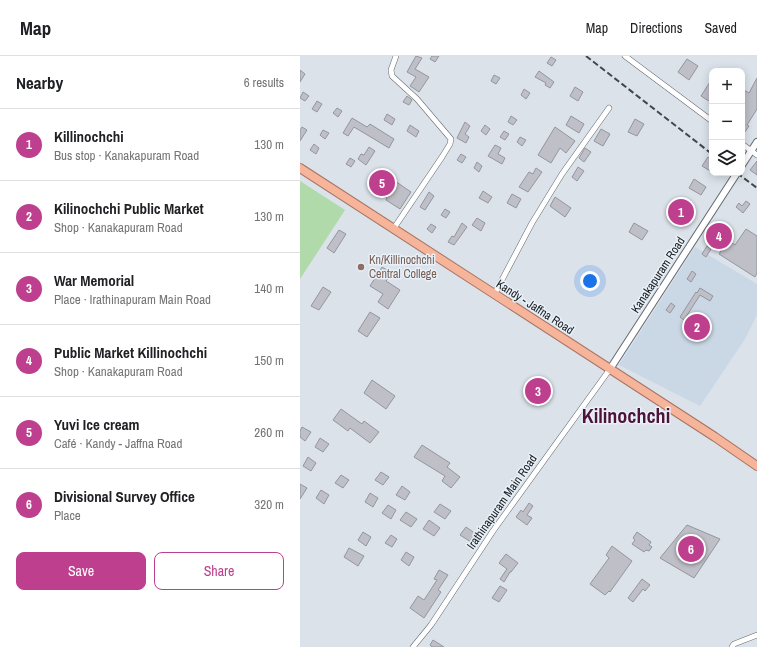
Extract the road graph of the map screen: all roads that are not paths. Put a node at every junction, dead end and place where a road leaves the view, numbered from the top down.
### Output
1 (396, 56) edge
2 (624, 56) edge
3 (609, 108) dead end
4 (709, 119) edge
5 (757, 142) edge
6 (745, 146) edge
7 (751, 151) junction
8 (757, 155) edge
9 (745, 161) edge
10 (300, 168) edge
11 (735, 176) edge
12 (394, 228) junction
13 (494, 295) junction
14 (610, 369) junction
15 (757, 466) edge
16 (757, 635) edge
17 (413, 647) edge
18 (732, 647) edge

1 - 12 street
2 - 4 street
3 - 13 street
5 - 7 street
6 - 7 street
7 - 8 street
7 - 9 street
10 - 12 highway, Kandy - Jaffna Road
11 - 14 street, Kanakapuram Road
12 - 13 highway, Kandy - Jaffna Road
13 - 14 highway, Kandy - Jaffna Road
14 - 15 highway, Kandy - Jaffna Road
14 - 17 street, Irathinapuram Main Road
16 - 18 street

